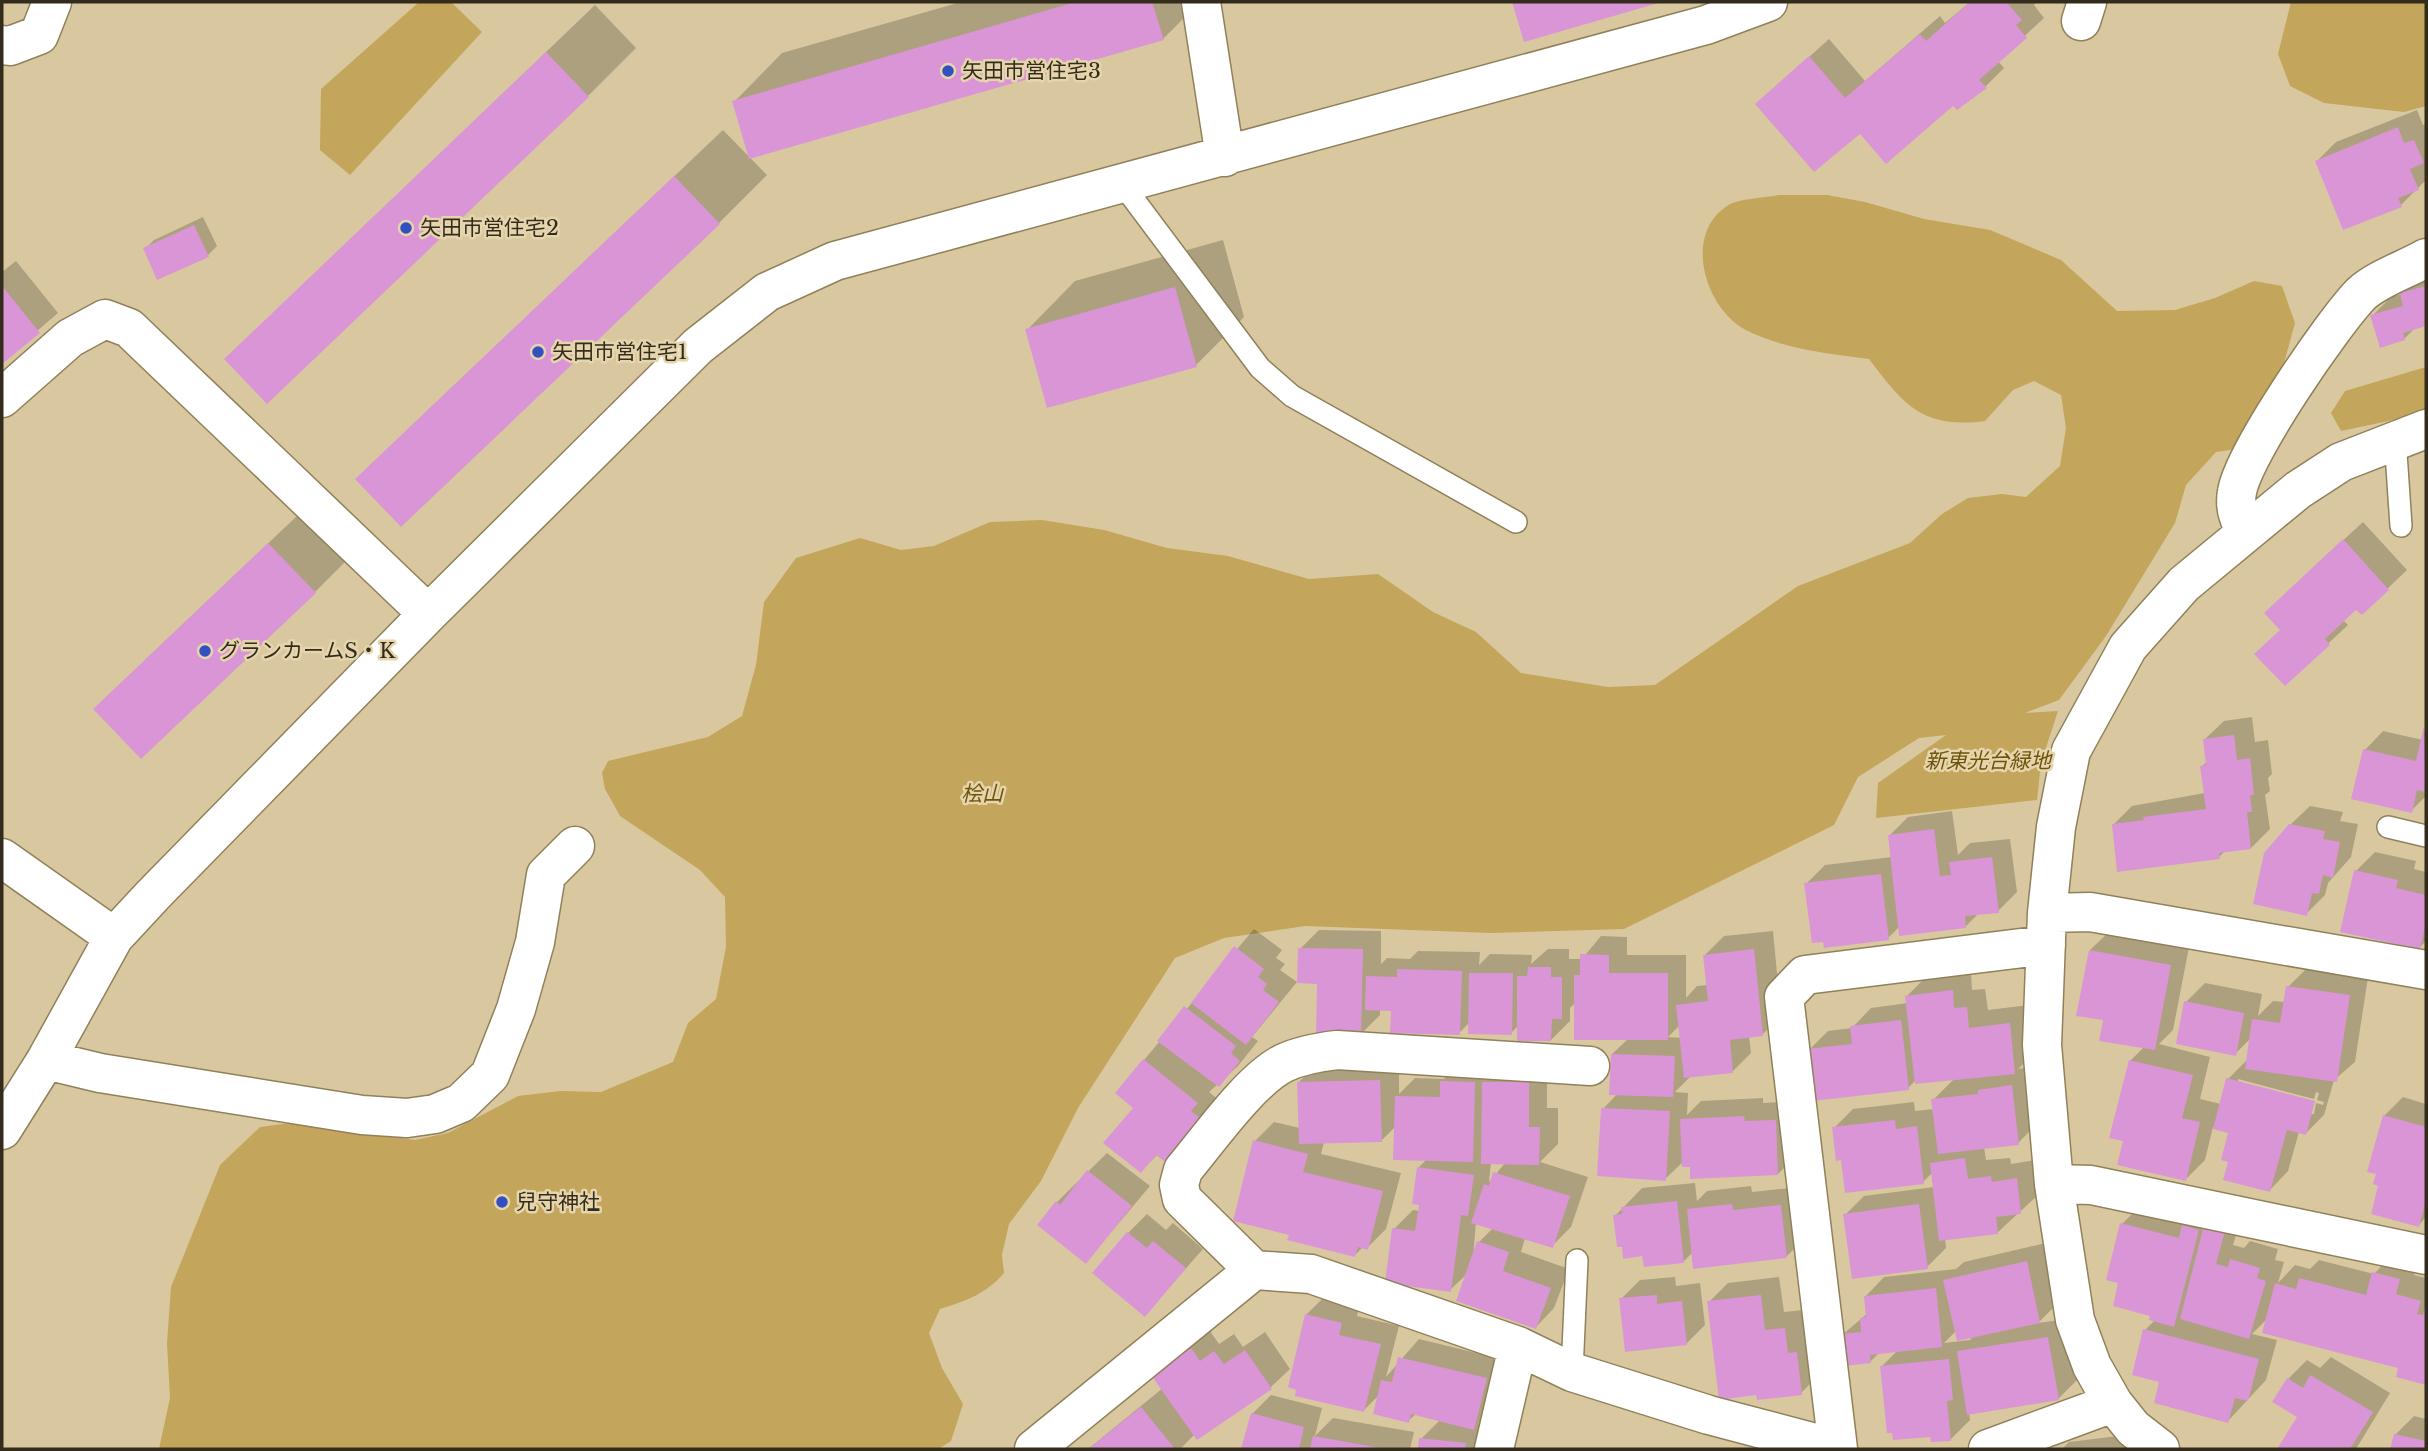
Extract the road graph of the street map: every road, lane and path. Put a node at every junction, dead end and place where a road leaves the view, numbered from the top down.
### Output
1 (52, 2) edge
2 (1201, 2) edge
3 (1768, 2) edge
4 (2, 45) edge
5 (1225, 157) junction
6 (1123, 185) junction
7 (2426, 258) edge
8 (2, 398) edge
9 (2410, 434) edge
10 (1516, 522) dead end
11 (2400, 526) dead end
12 (2245, 533) junction
13 (428, 614) junction
14 (2388, 827) dead end
15 (2426, 836) edge
16 (575, 846) dead end
17 (2, 858) edge
18 (2046, 929) junction
19 (114, 937) junction
20 (2426, 970) edge
21 (46, 1060) junction
22 (1590, 1066) dead end
23 (2, 1130) edge
24 (2054, 1184) junction
25 (2426, 1255) edge
26 (1577, 1260) dead end
27 (1254, 1270) junction
28 (1518, 1346) junction
29 (1572, 1372) junction
30 (2113, 1403) junction
31 (1034, 1449) edge
32 (1494, 1449) edge
33 (1838, 1449) edge
34 (1988, 1449) edge
35 (2160, 1449) edge

1 - 4 street
2 - 5 street
3 - 5 street
5 - 6 street
6 - 10 lane
6 - 13 street
7 - 12 street
8 - 13 street
9 - 11 lane
9 - 12 street
12 - 18 street
13 - 19 street
14 - 15 lane
16 - 21 street
17 - 19 street
18 - 20 street
18 - 24 street
18 - 33 street
19 - 21 street
21 - 23 street
22 - 27 street
24 - 25 street
24 - 30 street
26 - 29 lane
27 - 28 street
27 - 31 street
28 - 29 street
28 - 32 street
29 - 33 street
30 - 34 street
30 - 35 street

